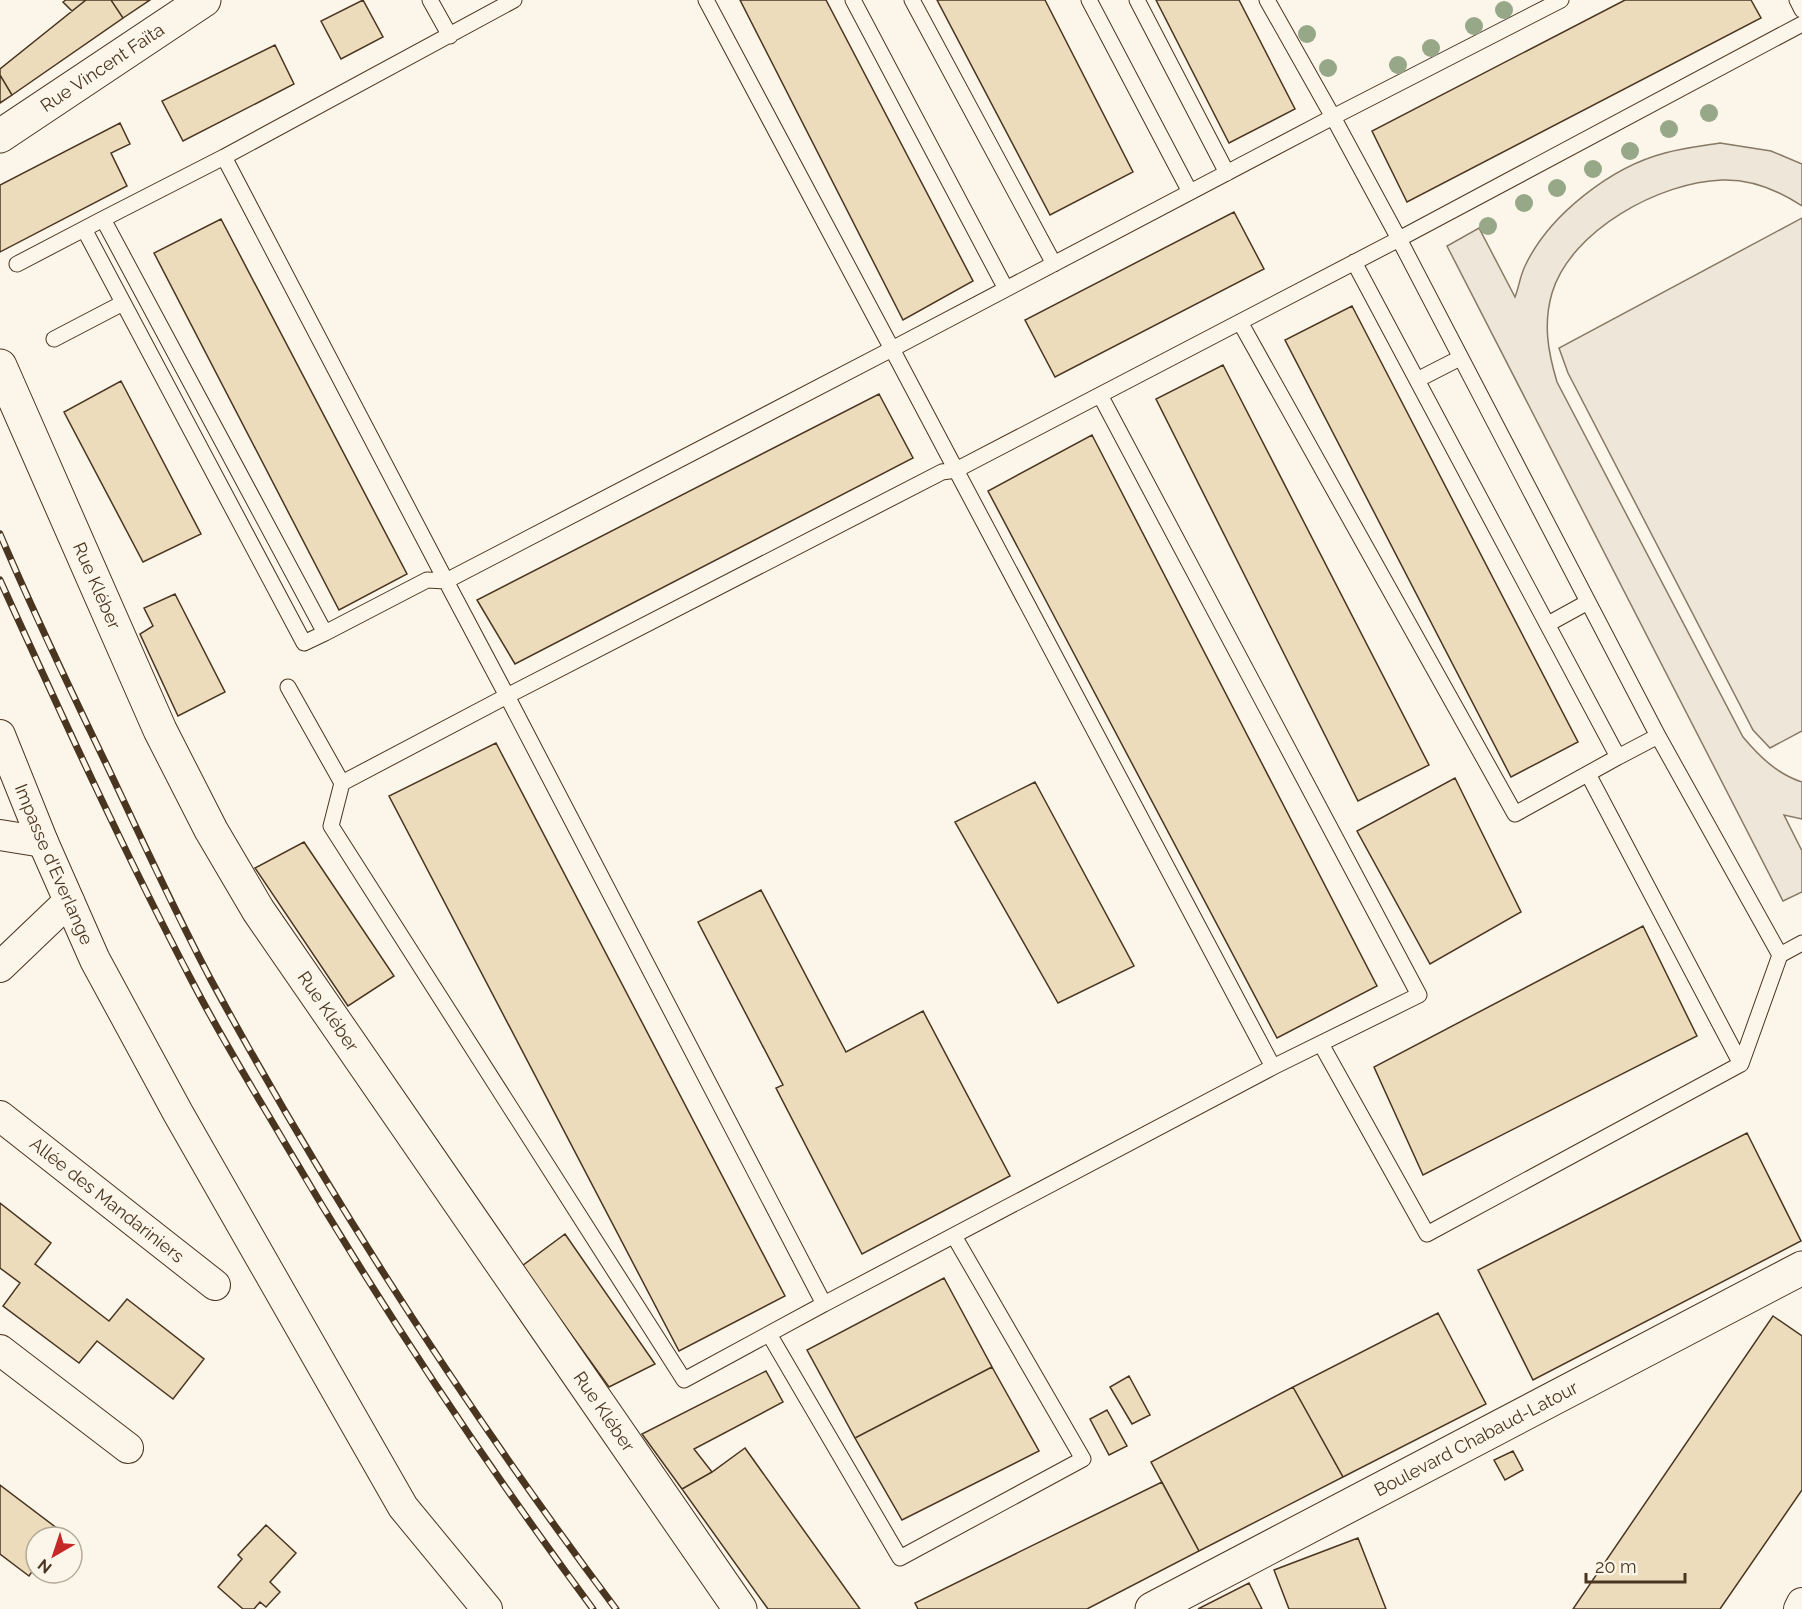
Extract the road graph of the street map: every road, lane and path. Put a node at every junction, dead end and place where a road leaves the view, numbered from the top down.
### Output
1 (204, 0) edge
2 (430, 0) edge
3 (514, 0) edge
4 (706, 0) edge
5 (853, 0) edge
6 (912, 0) edge
7 (1089, 0) edge
8 (1137, 0) edge
9 (1267, 0) edge
10 (1561, 0) edge
11 (1797, 0) edge
12 (1802, 10) edge
13 (1802, 24) edge
14 (450, 36) junction
15 (1333, 117) junction
16 (0, 136) edge
17 (224, 157) junction
18 (1227, 173) junction
19 (1190, 192) junction
20 (103, 219) junction
21 (84, 229) junction
22 (1399, 239) junction
23 (1354, 262) junction
24 (17, 264) dead end
25 (1054, 264) junction
26 (1006, 289) junction
27 (123, 303) junction
28 (1240, 322) junction
29 (54, 339) dead end
30 (892, 349) junction
31 (1460, 358) junction
32 (0, 366) edge
33 (1417, 380) junction
34 (1100, 395) junction
35 (956, 470) junction
36 (446, 581) junction
37 (1588, 602) junction
38 (1548, 624) junction
39 (325, 633) junction
40 (288, 687) dead end
41 (507, 696) junction
42 (0, 735) edge
43 (1658, 736) junction
44 (1618, 757) junction
45 (1588, 774) junction
46 (342, 783) junction
47 (0, 835) edge
48 (43, 842) junction
49 (69, 901) junction
50 (1802, 943) edge
51 (1780, 955) junction
52 (0, 967) edge
53 (1321, 1044) junction
54 (1741, 1064) junction
55 (1273, 1067) junction
56 (0, 1116) edge
57 (954, 1236) junction
58 (1802, 1268) edge
59 (215, 1285) dead end
60 (824, 1305) junction
61 (769, 1334) junction
62 (0, 1350) edge
63 (128, 1448) dead end
64 (1802, 1604) edge
65 (486, 1609) edge
66 (740, 1609) edge
67 (1152, 1609) edge
68 (1799, 1609) edge

1 - 16 street, Rue Vincent Faïta
2 - 14 lane
3 - 14 lane
4 - 30 lane
5 - 26 lane
6 - 25 lane
7 - 19 lane
8 - 18 lane
9 - 15 lane
10 - 15 lane
11 - 12 lane
13 - 22 lane
14 - 17 lane
15 - 18 lane
15 - 22 lane
17 - 20 lane
17 - 36 lane
18 - 19 lane
19 - 25 lane
20 - 21 lane
20 - 39 lane
21 - 24 lane
21 - 27 lane
22 - 23 lane
22 - 31 lane
23 - 28 lane
23 - 33 lane
25 - 26 lane
26 - 30 lane
27 - 29 lane
27 - 39 lane
28 - 34 lane
28 - 45 lane
30 - 35 lane
30 - 36 lane
31 - 33 lane
31 - 37 lane
32 - 66 street, Rue Kléber
33 - 38 lane
34 - 35 lane
34 - 53 lane
35 - 41 lane
35 - 55 lane
36 - 39 lane
36 - 41 lane
37 - 38 lane
37 - 43 lane
38 - 44 lane
40 - 46 lane
41 - 46 lane
41 - 60 lane
42 - 48 street, Impasse d'Everlange
43 - 44 lane
43 - 51 lane
44 - 45 lane
45 - 54 lane
46 - 61 lane
47 - 48 street
48 - 49 street, Impasse d'Everlange
49 - 52 street
49 - 65 street, Impasse d'Everlange
50 - 51 lane
51 - 54 lane
53 - 54 lane
53 - 55 lane
55 - 57 lane
56 - 59 street, Allée des Mandariniers
57 - 60 lane
57 - 61 lane
58 - 67 street, Boulevard Chabaud-Latour
60 - 61 lane
62 - 63 street
64 - 68 street

